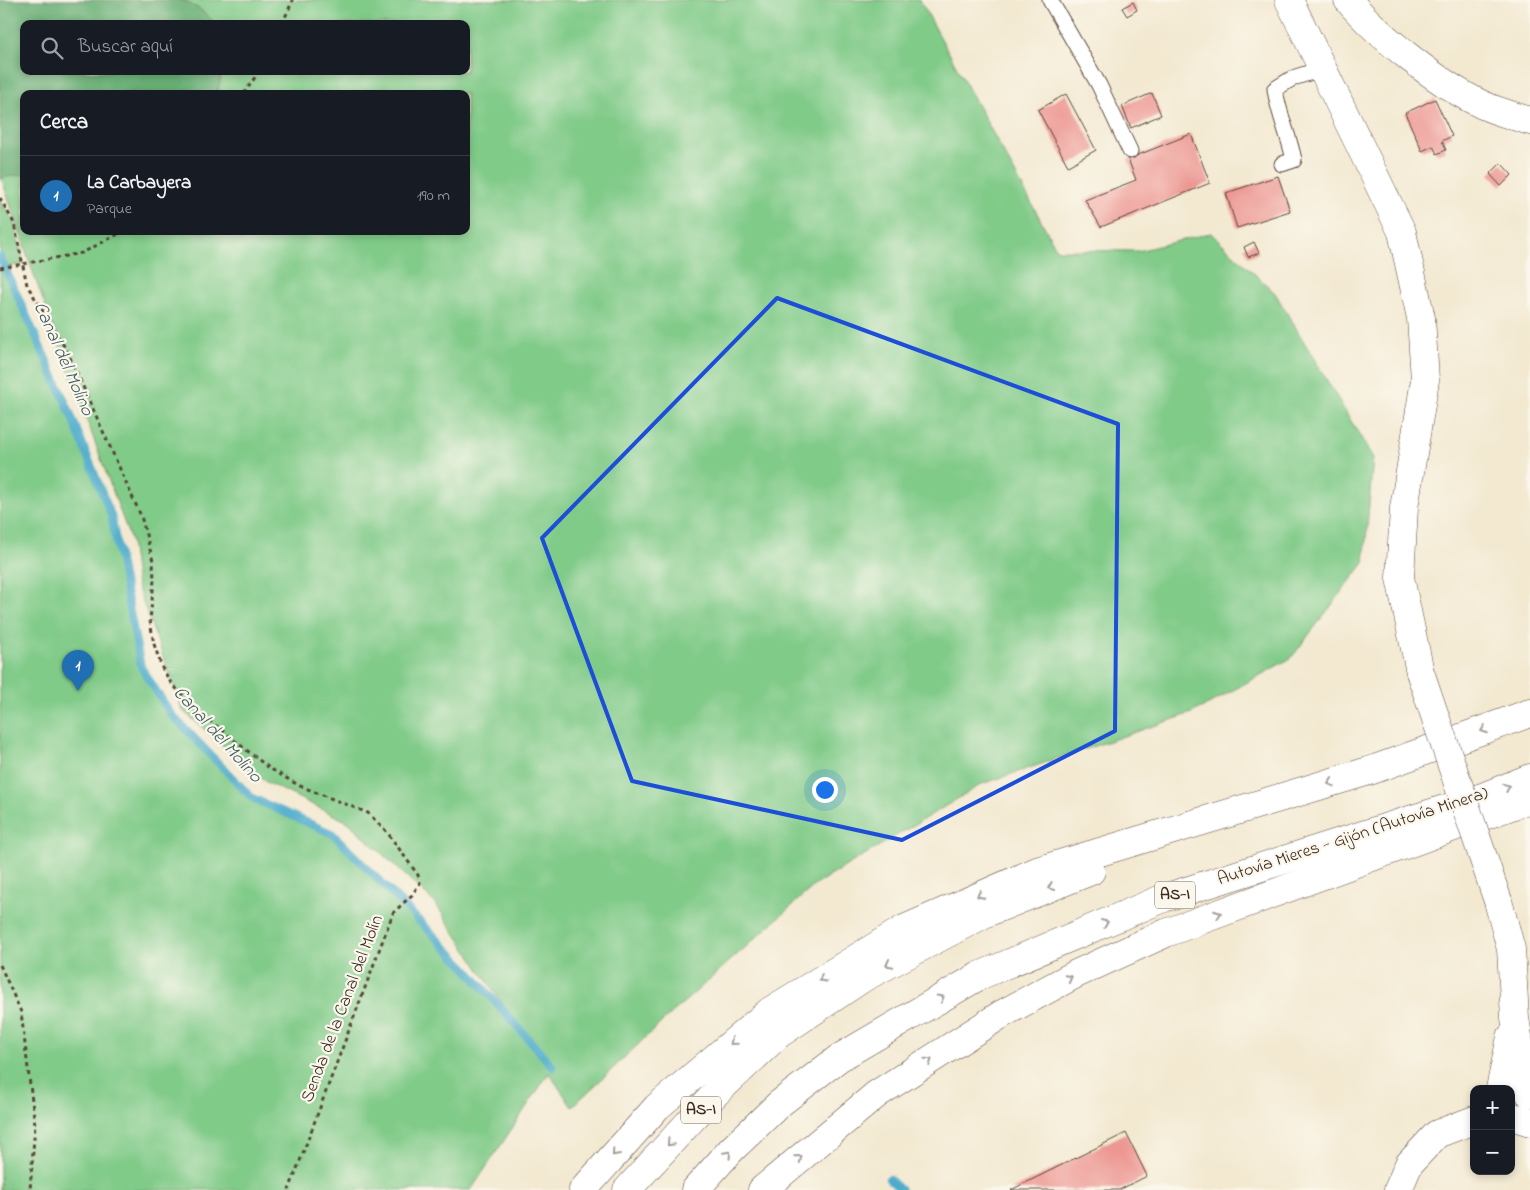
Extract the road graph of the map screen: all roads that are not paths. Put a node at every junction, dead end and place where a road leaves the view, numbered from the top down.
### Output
1 (1050, 0) edge
2 (1289, 0) edge
3 (1348, 0) edge
4 (1324, 68) junction
5 (1530, 122) edge
6 (1130, 151) dead end
7 (1282, 164) dead end
8 (1530, 713) edge
9 (1530, 778) edge
10 (1530, 800) edge
11 (1243, 810) junction
12 (1514, 1018) junction
13 (1501, 1085) edge
14 (1530, 1094) edge
15 (1515, 1117) edge
16 (1470, 1122) edge
17 (1530, 1122) edge
18 (582, 1190) edge
19 (627, 1190) edge
20 (695, 1190) edge
21 (762, 1190) edge
22 (1398, 1190) edge

1 - 6 lane
2 - 4 main road
3 - 5 main road
4 - 7 lane
4 - 12 main road, bridge
8 -> 11 main road, AS-I
20 -> 9 main road, Autovía Mieres - Gijón (Autovía Minera) / AS-I
21 -> 10 main road
11 -> 18 main road
11 -> 19 main road, AS-I
12 - 13 main road
12 - 14 main road
15 - 17 main road
16 - 22 main road

